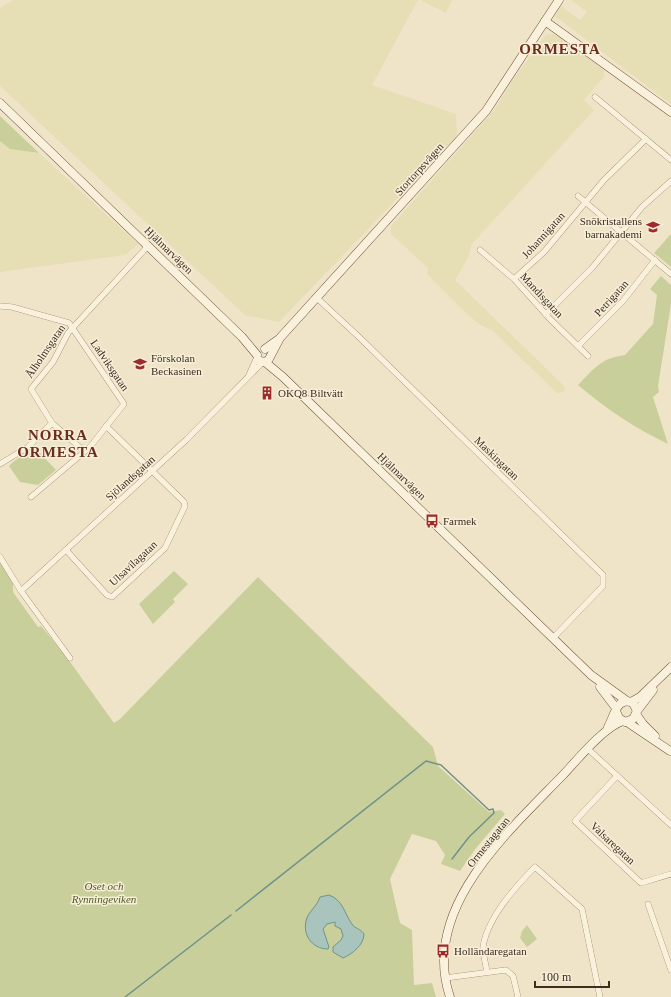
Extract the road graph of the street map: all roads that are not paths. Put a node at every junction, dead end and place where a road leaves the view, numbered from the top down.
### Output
1 (559, 0) edge
2 (545, 21) junction
3 (595, 97) dead end
4 (0, 103) edge
5 (671, 112) edge
6 (646, 139) junction
7 (671, 160) edge
8 (671, 181) edge
9 (578, 196) dead end
10 (584, 202) junction
11 (620, 232) junction
12 (148, 246) junction
13 (480, 250) dead end
14 (655, 260) junction
15 (671, 274) edge
16 (514, 279) junction
17 (317, 298) junction
18 (0, 306) edge
19 (546, 314) junction
20 (73, 327) junction
21 (578, 346) junction
22 (264, 356) junction
23 (588, 356) dead end
24 (52, 422) junction
25 (106, 426) junction
26 (84, 452) junction
27 (0, 464) edge
28 (152, 471) junction
29 (31, 497) dead end
30 (66, 550) junction
31 (0, 557) edge
32 (21, 591) junction
33 (553, 638) junction
34 (70, 658) dead end
35 (669, 669) edge
36 (591, 675) junction
37 (629, 702) junction
38 (616, 710) junction
39 (636, 713) junction
40 (625, 721) junction
41 (607, 729) junction
42 (588, 749) junction
43 (671, 752) edge
44 (617, 776) junction
45 (671, 825) edge
46 (671, 874) edge
47 (648, 904) dead end
48 (671, 970) edge
49 (487, 972) junction
50 (445, 978) junction
51 (450, 997) edge
52 (518, 997) edge
53 (600, 997) edge

1 - 2 street, Stortorpsvägen
2 - 5 street
2 - 17 street, Stortorpsvägen
3 - 6 street
4 - 12 street, Hjälmarvägen
6 - 7 street
6 - 10 street, Johannigatan
8 - 11 street
9 - 10 street
10 - 11 street
10 - 16 street, Johannigatan
11 - 14 street
11 - 19 street
12 - 20 street, Ålholmsgatan
12 - 22 street, Hjälmarvägen
13 - 16 street, Mandisgatan
14 - 15 street
14 - 21 street, Petrigatan
16 - 19 street, Mandisgatan
17 - 22 street, Stortorpsvägen
17 - 33 street, Maskingatan
18 - 20 street
19 - 21 street, Mandisgatan
20 - 24 street, Ålholmsgatan
20 - 25 street, Ladviksgatan
21 - 23 street, Mandisgatan
22 - 28 street, Sjölandsgatan
22 - 33 street, Hjälmarvägen
24 - 26 street, Ålholmsgatan
24 - 27 street
25 - 26 street, Ladviksgatan
25 - 28 street
26 - 29 street, Ladviksgatan
28 - 30 street, Sjölandsgatan
28 - 30 street, Ulsavilagatan
30 - 32 street, Sjölandsgatan
31 - 32 street
32 - 34 street
33 - 36 street, Hjälmarvägen
35 - 37 street
35 - 39 street
36 - 37 street, Hjälmarvägen
36 - 38 street, Hjälmarvägen
37 - 38 street
37 - 39 street
38 - 40 street
38 - 41 street, Ormestagatan
39 - 40 street
39 - 43 street
40 - 41 street, Ormestagatan
40 - 43 street
41 - 42 street, Ormestagatan
42 - 44 street
42 - 50 street, Ormestagatan
44 - 45 street
44 - 46 street, Valsaregatan
47 - 48 street
49 - 50 street
49 - 52 street
49 - 53 street
50 - 51 street, Ormestagatan

